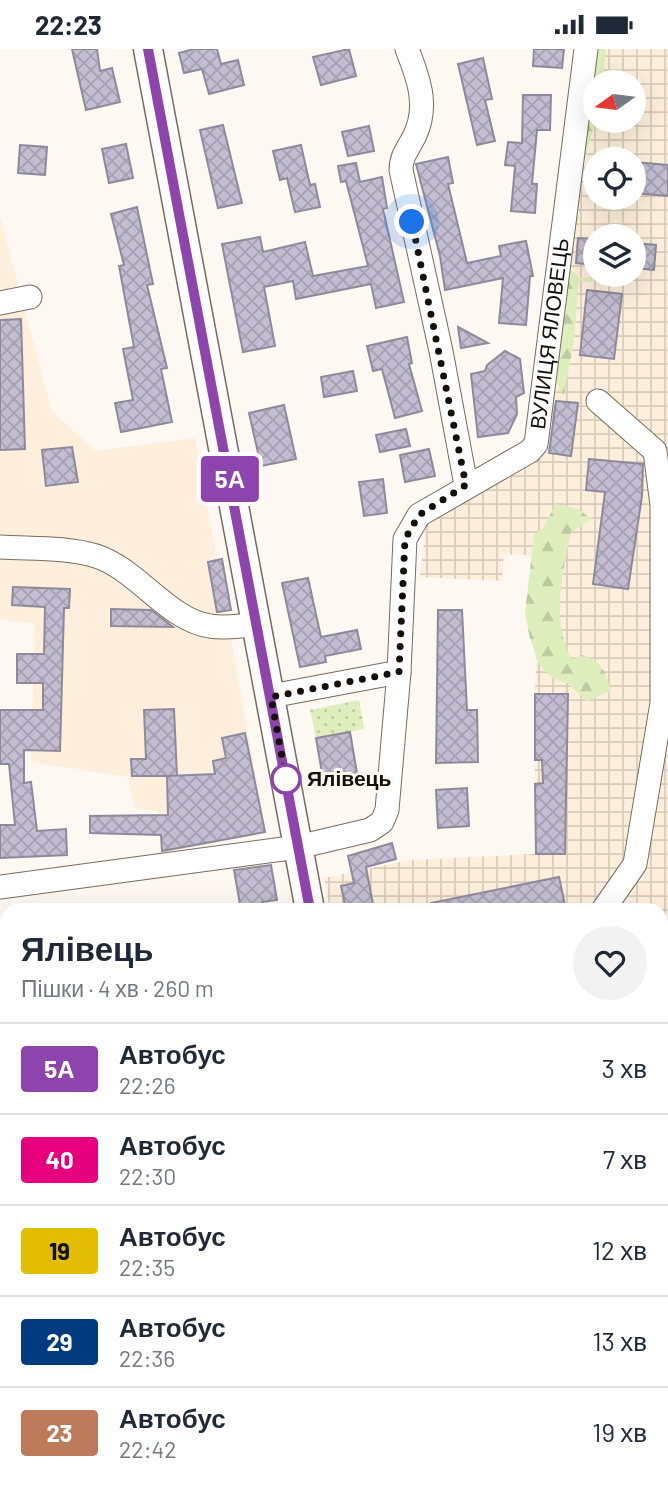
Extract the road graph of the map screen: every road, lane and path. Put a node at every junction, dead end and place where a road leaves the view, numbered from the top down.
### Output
1 (148, 49) edge
2 (407, 49) edge
3 (586, 49) edge
4 (30, 297) dead end
5 (0, 303) edge
6 (598, 401) dead end
7 (466, 485) junction
8 (0, 547) edge
9 (258, 625) junction
10 (399, 672) junction
11 (271, 697) junction
12 (661, 750) edge
13 (298, 848) junction
14 (0, 887) edge
15 (309, 903) edge
16 (608, 903) edge

1 - 9 main road
2 - 7 street
3 - 7 street, ВУЛИЦЯ ЯЛОВЕЦЬ
4 - 5 street
6 - 12 street
7 - 10 street, ВУЛИЦЯ ЯЛОВЕЦЬ
8 - 9 street
9 - 11 main road
10 - 11 street
10 - 13 street, ВУЛИЦЯ ЯЛОВЕЦЬ
11 - 13 main road
12 - 16 street
13 - 14 street
13 - 15 main road

